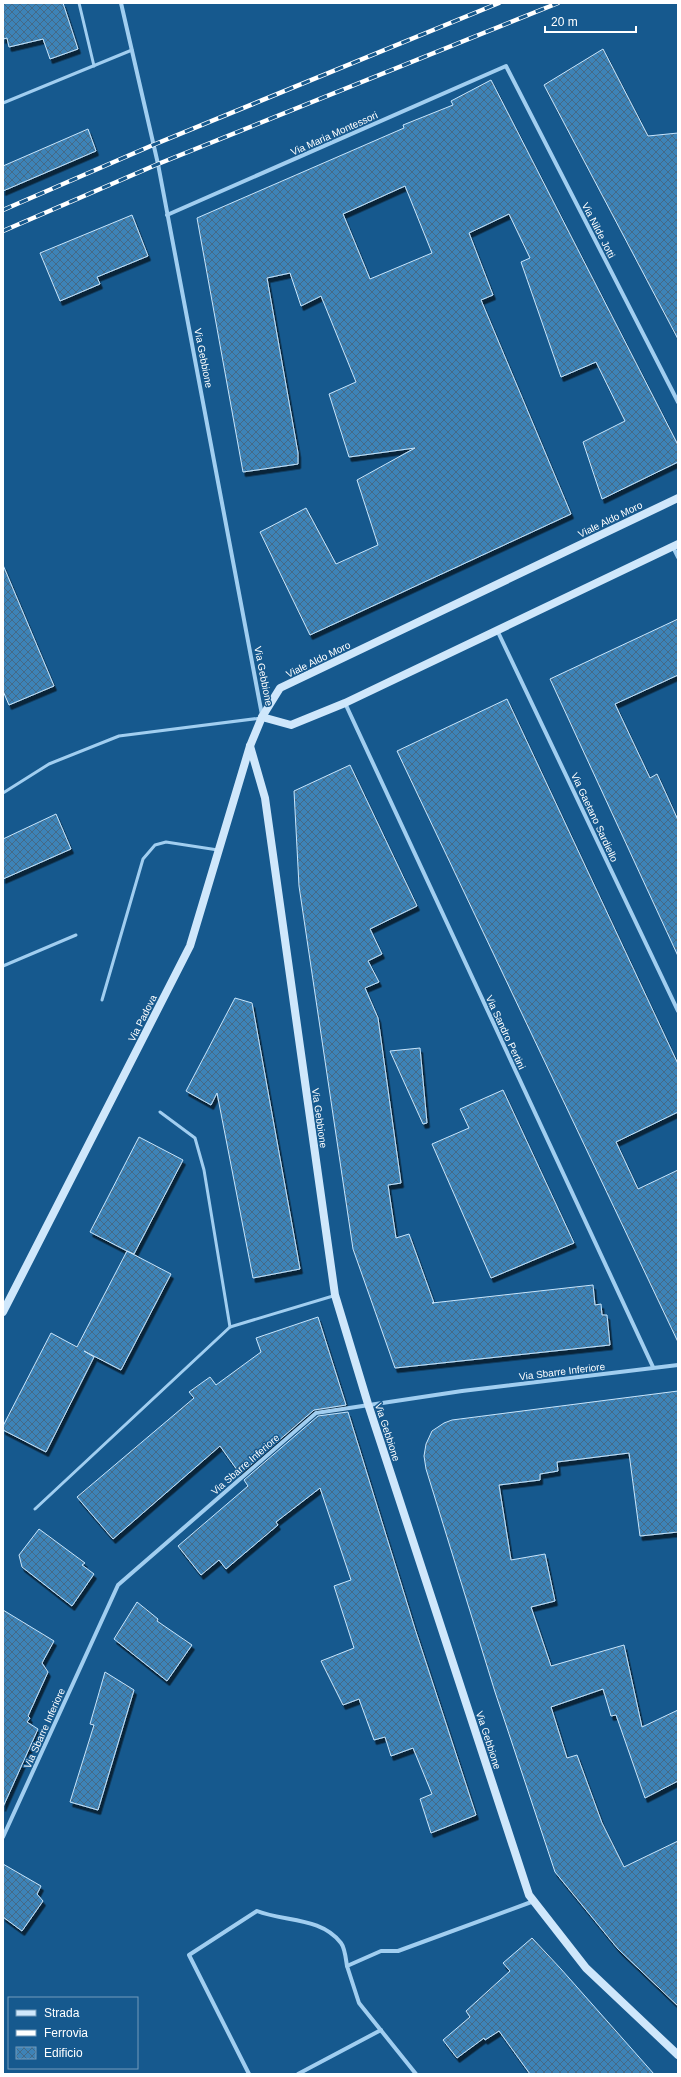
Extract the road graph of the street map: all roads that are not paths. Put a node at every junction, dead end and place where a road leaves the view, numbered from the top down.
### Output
1 (78, 3) edge
2 (121, 3) edge
3 (132, 50) junction
4 (94, 66) junction
5 (506, 66) joint
6 (3, 103) edge
7 (167, 215) junction
8 (678, 402) edge
9 (678, 498) edge
10 (676, 546) edge
11 (678, 557) edge
12 (497, 630) junction
13 (345, 703) junction
14 (262, 717) junction
15 (250, 746) junction
16 (3, 793) edge
17 (220, 850) junction
18 (76, 935) dead end
19 (3, 966) edge
20 (102, 1000) dead end
21 (678, 1012) edge
22 (160, 1112) dead end
23 (335, 1295) junction
24 (3, 1312) edge
25 (230, 1327) junction
26 (678, 1365) edge
27 (653, 1367) junction
28 (368, 1404) junction
29 (35, 1509) dead end
30 (3, 1837) edge
31 (534, 1901) junction
32 (347, 1966) junction
33 (381, 2030) junction
34 (678, 2055) edge
35 (249, 2074) edge
36 (298, 2074) edge
37 (416, 2074) edge

1 - 4 lane
2 - 3 street, Via Gebbione
3 - 4 lane
3 - 7 street, Via Gebbione
4 - 6 lane
5 - 7 street, Via Maria Montessori
5 - 8 street, Via Nilde Jotti
7 - 14 street, Via Gebbione
9 - 14 street, Viale Aldo Moro
10 - 11 street
10 - 12 street
12 - 13 street
12 - 21 street, Via Gaetano Sardiello
13 - 14 street
13 - 27 street, Via Sandro Pertini
14 - 15 street, Via Padova
14 - 16 lane
15 - 17 street, Via Padova
15 - 23 street, Via Gebbione
17 - 20 lane
17 - 24 street, Via Padova
18 - 19 lane
22 - 25 lane
23 - 25 lane
23 - 28 street, Via Gebbione
25 - 29 lane
26 - 27 street, Via Sbarre Inferiore
27 - 28 street, Via Sbarre Inferiore
28 - 30 street, Via Sbarre Inferiore
28 - 31 street, Via Gebbione
31 - 32 street
31 - 34 street, Via Gebbione
32 - 33 street
32 - 35 street
33 - 36 street
33 - 37 street

